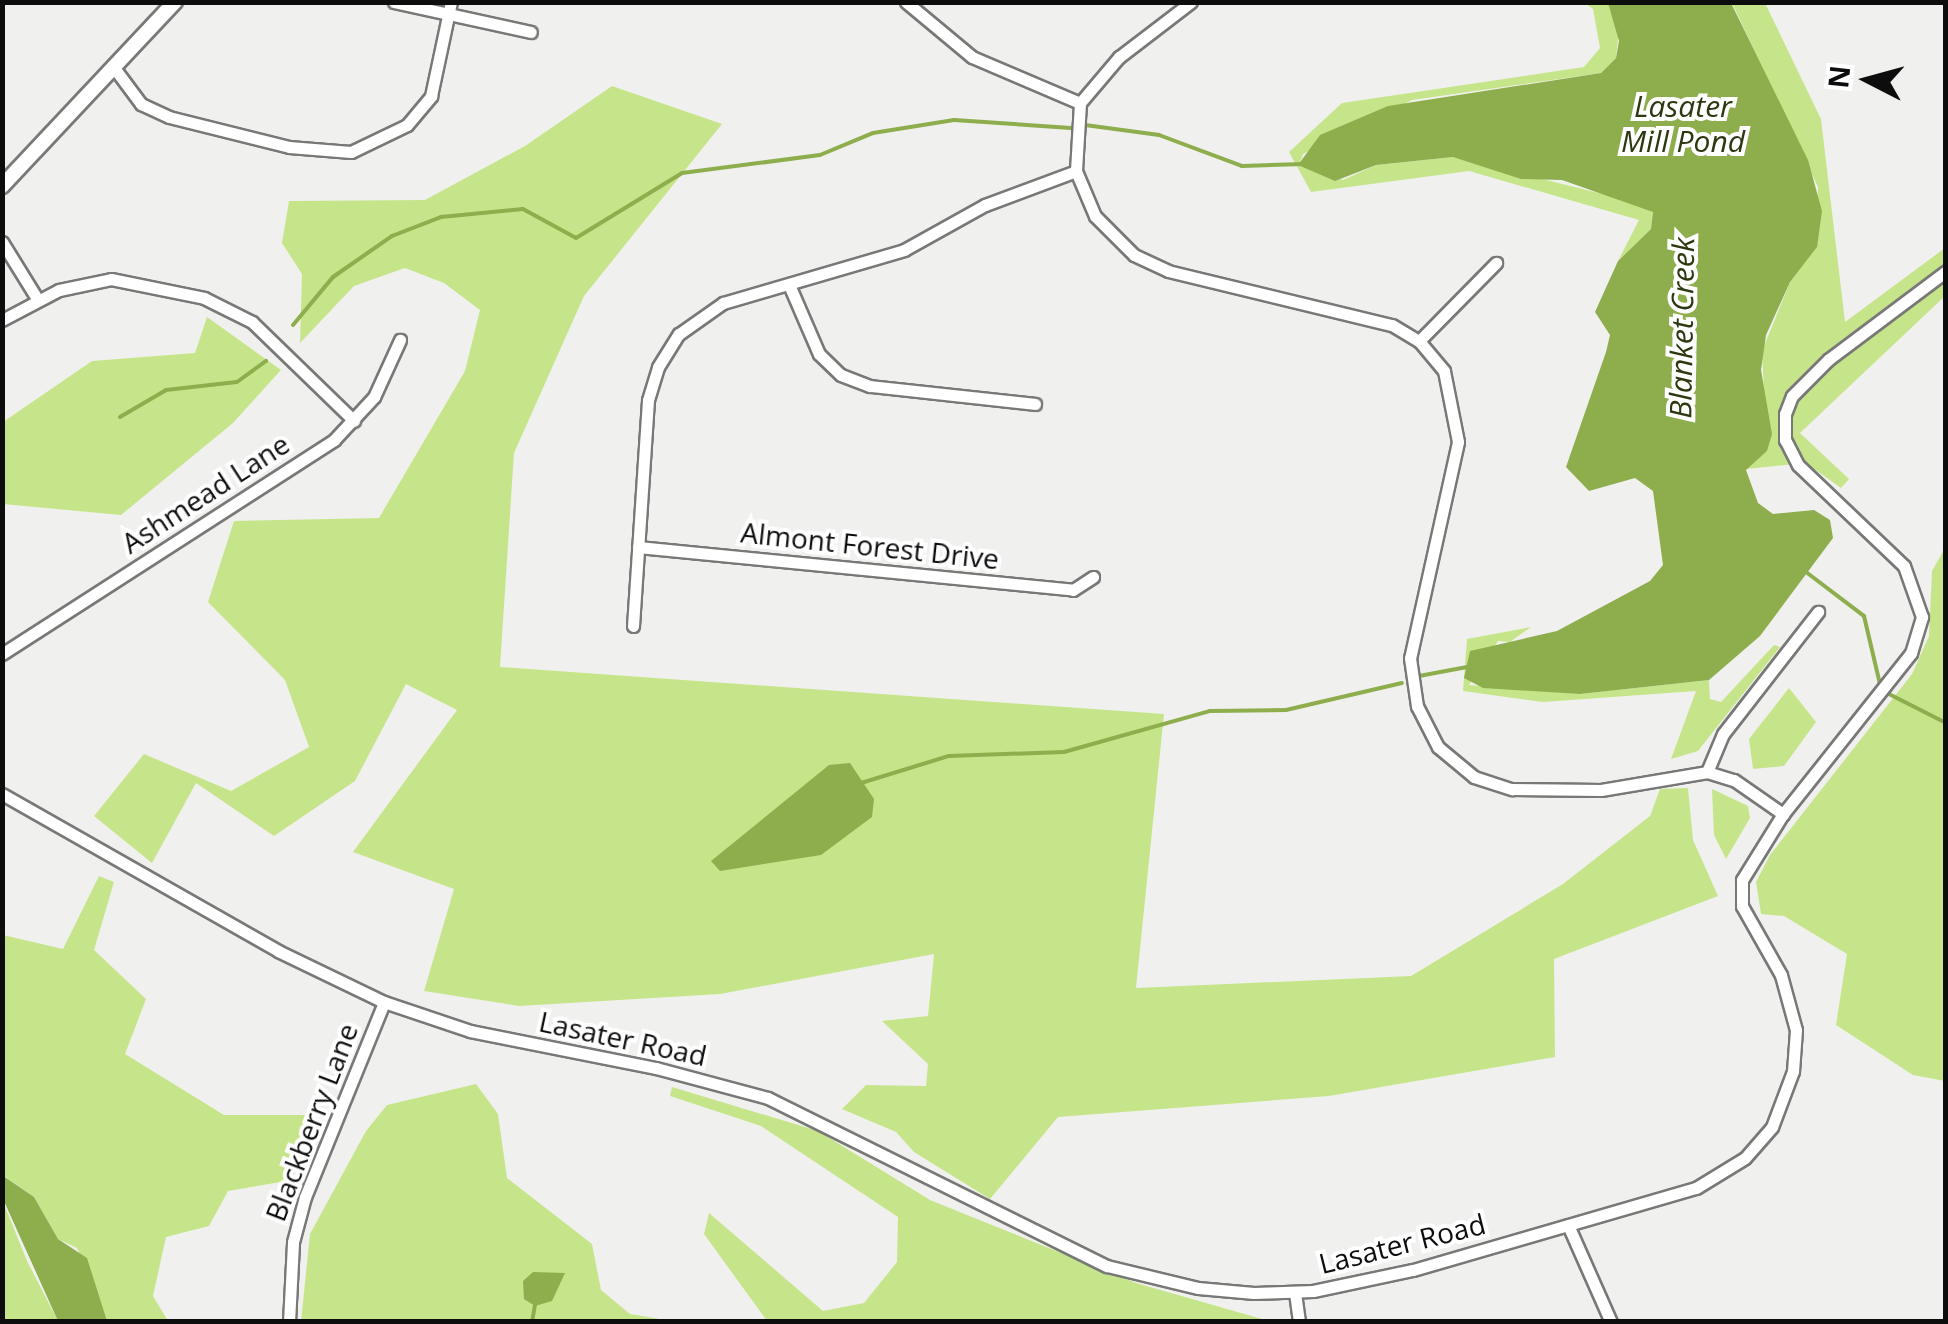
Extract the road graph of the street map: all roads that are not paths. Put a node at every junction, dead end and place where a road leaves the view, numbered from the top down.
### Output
1 (175, 2) edge
2 (394, 2) edge
3 (906, 2) edge
4 (1191, 2) edge
5 (451, 8) edge
6 (531, 32) dead end
7 (115, 69) junction
8 (1080, 103) junction
9 (1076, 171) junction
10 (2, 186) edge
11 (2, 242) edge
12 (1496, 262) dead end
13 (1946, 271) edge
14 (790, 287) junction
15 (38, 300) junction
16 (2, 320) edge
17 (400, 340) dead end
18 (1419, 340) junction
19 (1035, 404) dead end
20 (354, 422) junction
21 (638, 547) junction
22 (1094, 577) dead end
23 (1818, 612) dead end
24 (633, 626) dead end
25 (2, 654) edge
26 (1707, 772) junction
27 (2, 794) edge
28 (1783, 814) junction
29 (384, 1002) junction
30 (1568, 1225) junction
31 (1295, 1292) junction
32 (289, 1322) edge
33 (1299, 1322) edge
34 (1611, 1322) edge

1 - 7 main road
2 - 5 street
3 - 8 street
4 - 8 street
5 - 6 street
5 - 7 street
7 - 10 main road
8 - 9 street
9 - 14 street
9 - 18 street
11 - 15 street
12 - 18 street
13 - 28 street, Lasater Road
14 - 19 street
14 - 21 street
15 - 16 street
15 - 20 street
17 - 20 street, Ashmead Lane
18 - 26 street
20 - 25 street, Ashmead Lane
21 - 22 street, Almont Forest Drive
21 - 24 street
23 - 26 street
26 - 28 street
27 - 29 street, Lasater Road
28 - 30 street, Lasater Road
29 - 31 street, Lasater Road
29 - 32 street, Blackberry Lane
30 - 31 street, Lasater Road
30 - 34 street
31 - 33 street

